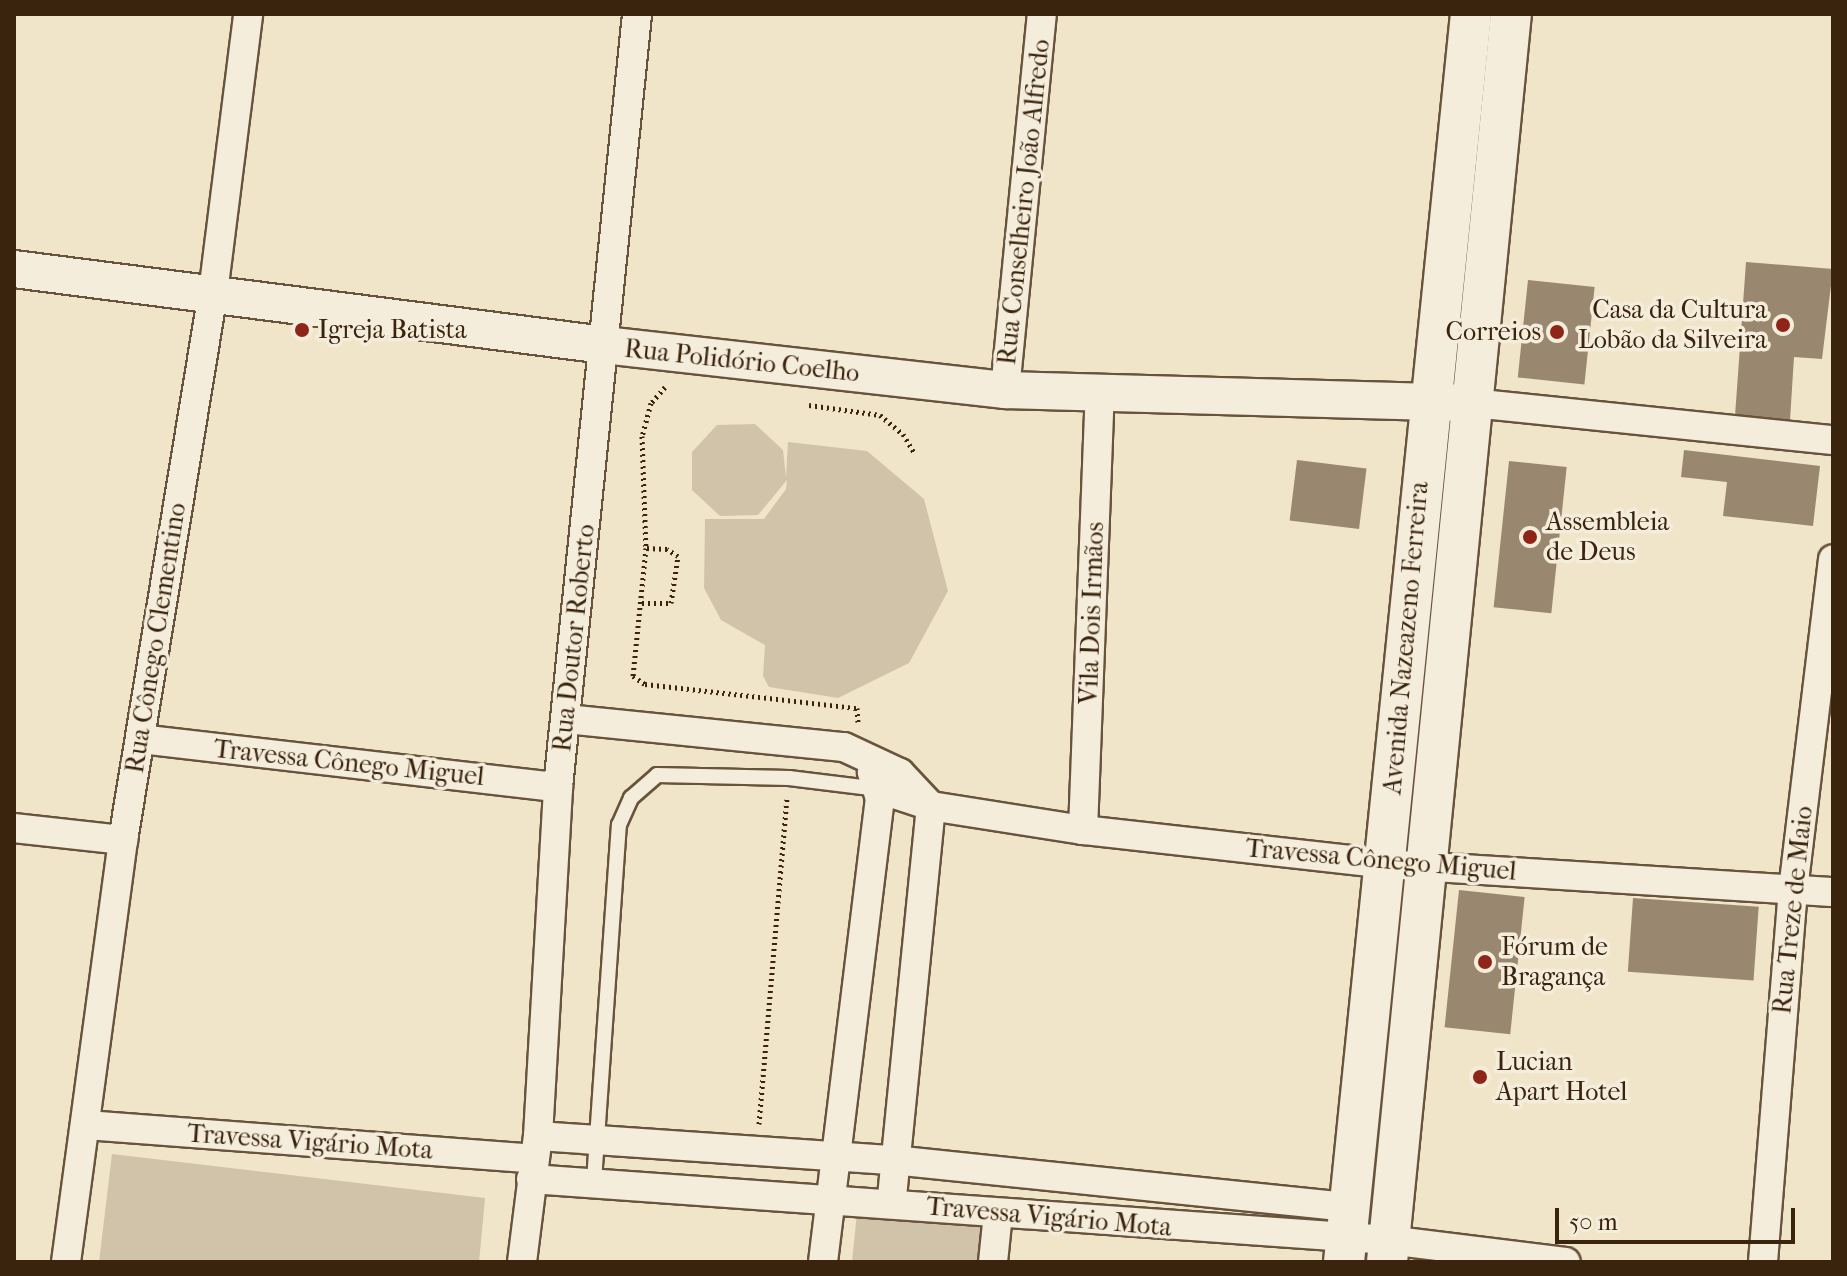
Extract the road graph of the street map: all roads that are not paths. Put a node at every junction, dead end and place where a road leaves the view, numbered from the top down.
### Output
1 (248, 14) edge
2 (637, 14) edge
3 (1042, 14) edge
4 (1471, 14) edge
5 (1511, 14) edge
6 (14, 269) edge
7 (213, 293) junction
8 (604, 345) junction
9 (1005, 390) junction
10 (1100, 396) junction
11 (1428, 402) junction
12 (1473, 403) junction
13 (1833, 440) edge
14 (1833, 559) edge
15 (566, 719) junction
16 (140, 739) junction
17 (860, 755) junction
18 (558, 787) junction
19 (879, 789) junction
20 (931, 806) junction
21 (14, 828) edge
22 (1083, 830) junction
23 (123, 840) junction
24 (1385, 864) junction
25 (1424, 866) junction
26 (1793, 890) junction
27 (1833, 892) edge
28 (86, 1125) junction
29 (599, 1139) junction
30 (834, 1156) junction
31 (534, 1158) junction
32 (893, 1160) junction
33 (594, 1181) junction
34 (829, 1199) junction
35 (891, 1204) junction
36 (998, 1214) junction
37 (1347, 1236) edge
38 (1388, 1251) edge
39 (66, 1262) edge
40 (522, 1262) edge
41 (823, 1262) edge
42 (993, 1262) edge
43 (1566, 1262) edge
44 (1763, 1262) edge

1 - 7 street, Rua Cônego Clementino
2 - 8 street, Rua Doutor Roberto
3 - 9 street, Rua Conselheiro João Alfredo
4 - 11 main road, Avenida Nazeazeno Ferreira
5 - 12 main road, Avenida Nazeazeno Ferreira
6 - 7 street, Rua Polidório Coelho
7 - 8 street, Rua Polidório Coelho
7 - 16 street, Rua Cônego Clementino
8 - 9 street, Rua Polidório Coelho
8 - 15 street, Rua Doutor Roberto
9 - 10 street, Rua Polidório Coelho
10 - 11 street, Rua Polidório Coelho
10 - 22 street, Vila Dois Irmãos
11 - 12 street, Rua Polidório Coelho
11 - 24 main road, Avenida Nazeazeno Ferreira
12 - 13 street
12 - 25 main road, Avenida Nazeazeno Ferreira
14 - 26 street, Rua Treze de Maio
15 - 17 street
15 - 18 street, Rua Doutor Roberto
16 - 18 street, Travessa Cônego Miguel
16 - 23 street, Rua Cônego Clementino
17 - 19 street
17 - 20 street
18 - 31 street, Rua Doutor Roberto
19 - 20 street, Travessa Cônego Miguel
19 - 29 lane
19 - 30 street
20 - 22 street, Travessa Cônego Miguel
20 - 32 street
21 - 23 street
22 - 24 street, Travessa Cônego Miguel
23 - 28 street, Rua Cônego Clementino
24 - 25 street, Travessa Cônego Miguel
24 - 37 main road, Avenida Nazeazeno Ferreira
25 - 26 street, Travessa Cônego Miguel
25 - 38 main road, Avenida Nazeazeno Ferreira
26 - 27 street, Travessa Cônego Miguel
26 - 44 street, Rua Treze de Maio
28 - 31 street, Travessa Vigário Mota
28 - 39 street, Rua Cônego Clementino
29 - 30 street, Travessa Vigário Mota
29 - 31 street, Travessa Vigário Mota
29 - 33 lane
30 - 32 street, Travessa Vigário Mota
30 - 34 street
31 - 33 street, Travessa Vigário Mota
31 - 40 street, Rua Doutor Roberto
32 - 35 street
32 - 37 street, Travessa Vigário Mota
33 - 34 street, Travessa Vigário Mota
34 - 35 street, Travessa Vigário Mota
34 - 41 street
35 - 36 street, Travessa Vigário Mota
36 - 37 street, Travessa Vigário Mota
36 - 42 street
37 - 38 street, Travessa Vigário Mota
38 - 43 street, Travessa Vigário Mota

